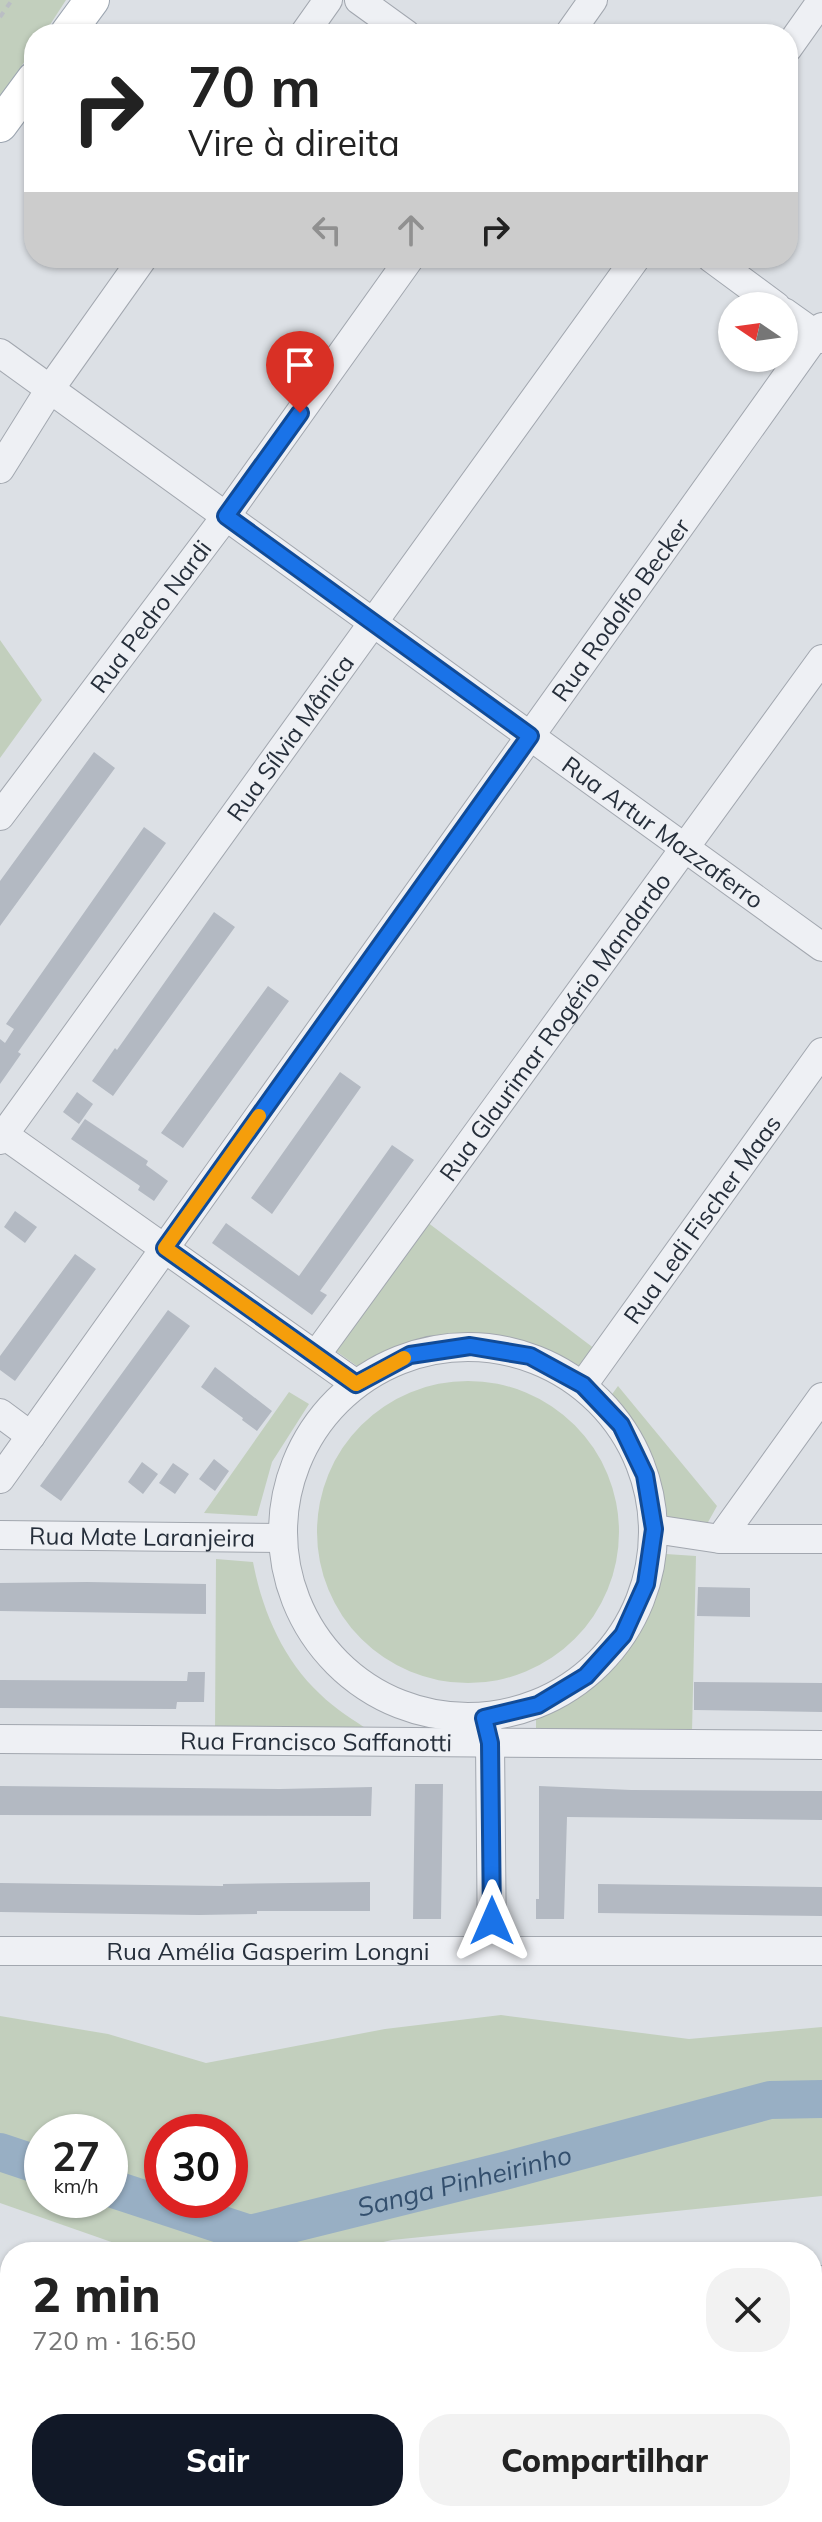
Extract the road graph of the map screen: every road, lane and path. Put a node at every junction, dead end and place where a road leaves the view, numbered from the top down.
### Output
1 (12, 0) edge
2 (92, 0) edge
3 (328, 0) edge
4 (359, 0) edge
5 (593, 0) edge
6 (822, 0) edge
7 (0, 17) edge
8 (74, 24) edge
9 (311, 24) edge
10 (392, 24) edge
11 (576, 24) edge
12 (798, 34) edge
13 (24, 93) edge
14 (0, 125) edge
15 (136, 268) edge
16 (403, 268) edge
17 (629, 268) edge
18 (725, 268) edge
19 (757, 292) edge
20 (798, 321) edge
21 (820, 334) edge
22 (0, 353) edge
23 (50, 389) junction
24 (0, 469) edge
25 (226, 516) junction
26 (373, 623) junction
27 (822, 659) edge
28 (530, 736) junction
29 (0, 816) edge
30 (685, 848) junction
31 (822, 947) edge
32 (822, 1052) edge
33 (1, 1135) edge
34 (165, 1248) junction
35 (316, 1355) junction
36 (356, 1384) junction
37 (583, 1385) junction
38 (822, 1397) edge
39 (0, 1413) edge
40 (31, 1436) junction
41 (0, 1479) edge
42 (654, 1529) junction
43 (0, 1535) edge
44 (283, 1538) junction
45 (720, 1539) junction
46 (822, 1539) edge
47 (487, 1730) junction
48 (0, 1739) edge
49 (822, 1745) edge
50 (0, 1951) edge
51 (492, 1951) junction
52 (822, 1951) edge

1 - 7 path
2 - 8 main road
3 - 9 street
4 - 10 street
5 - 11 street
6 - 12 street
13 - 14 main road
15 - 23 street
16 - 25 street, Rua Pedro Nardi
17 - 26 street, Rua Sílvia Mânica
18 - 19 street
20 - 21 street
21 - 28 street, Rua Rodolfo Becker
22 - 23 street, Rua Artur Mazzaferro
23 - 24 street
23 - 25 street, Rua Artur Mazzaferro
25 - 26 street, Rua Artur Mazzaferro
25 - 29 street, Rua Pedro Nardi
26 - 28 street, Rua Artur Mazzaferro
26 - 33 street, Rua Sílvia Mânica
27 - 30 street, Rua Glaurimar Rogério Mandardo
28 - 30 street, Rua Artur Mazzaferro
28 - 34 street, Rua Rodolfo Becker
30 - 31 street, Rua Artur Mazzaferro
30 - 35 street, Rua Glaurimar Rogério Mandardo
32 - 37 street, Rua Ledi Fischer Maas
33 - 34 street
34 - 35 street
34 - 40 street, Rua Rodolfo Becker
35 - 36 street
36 - 37 street
36 - 44 street
37 - 42 street
38 - 45 street
39 - 40 street
40 - 41 street, Rua Rodolfo Becker
42 - 45 street
42 - 47 street
43 - 44 street, Rua Mate Laranjeira
44 - 47 street
45 - 46 street
47 - 48 street, Rua Francisco Saffanotti
47 - 49 street, Rua Francisco Saffanotti
47 - 51 street
50 - 51 street, Rua Amélia Gasperim Longni
51 - 52 street, Rua Amélia Gasperim Longni

